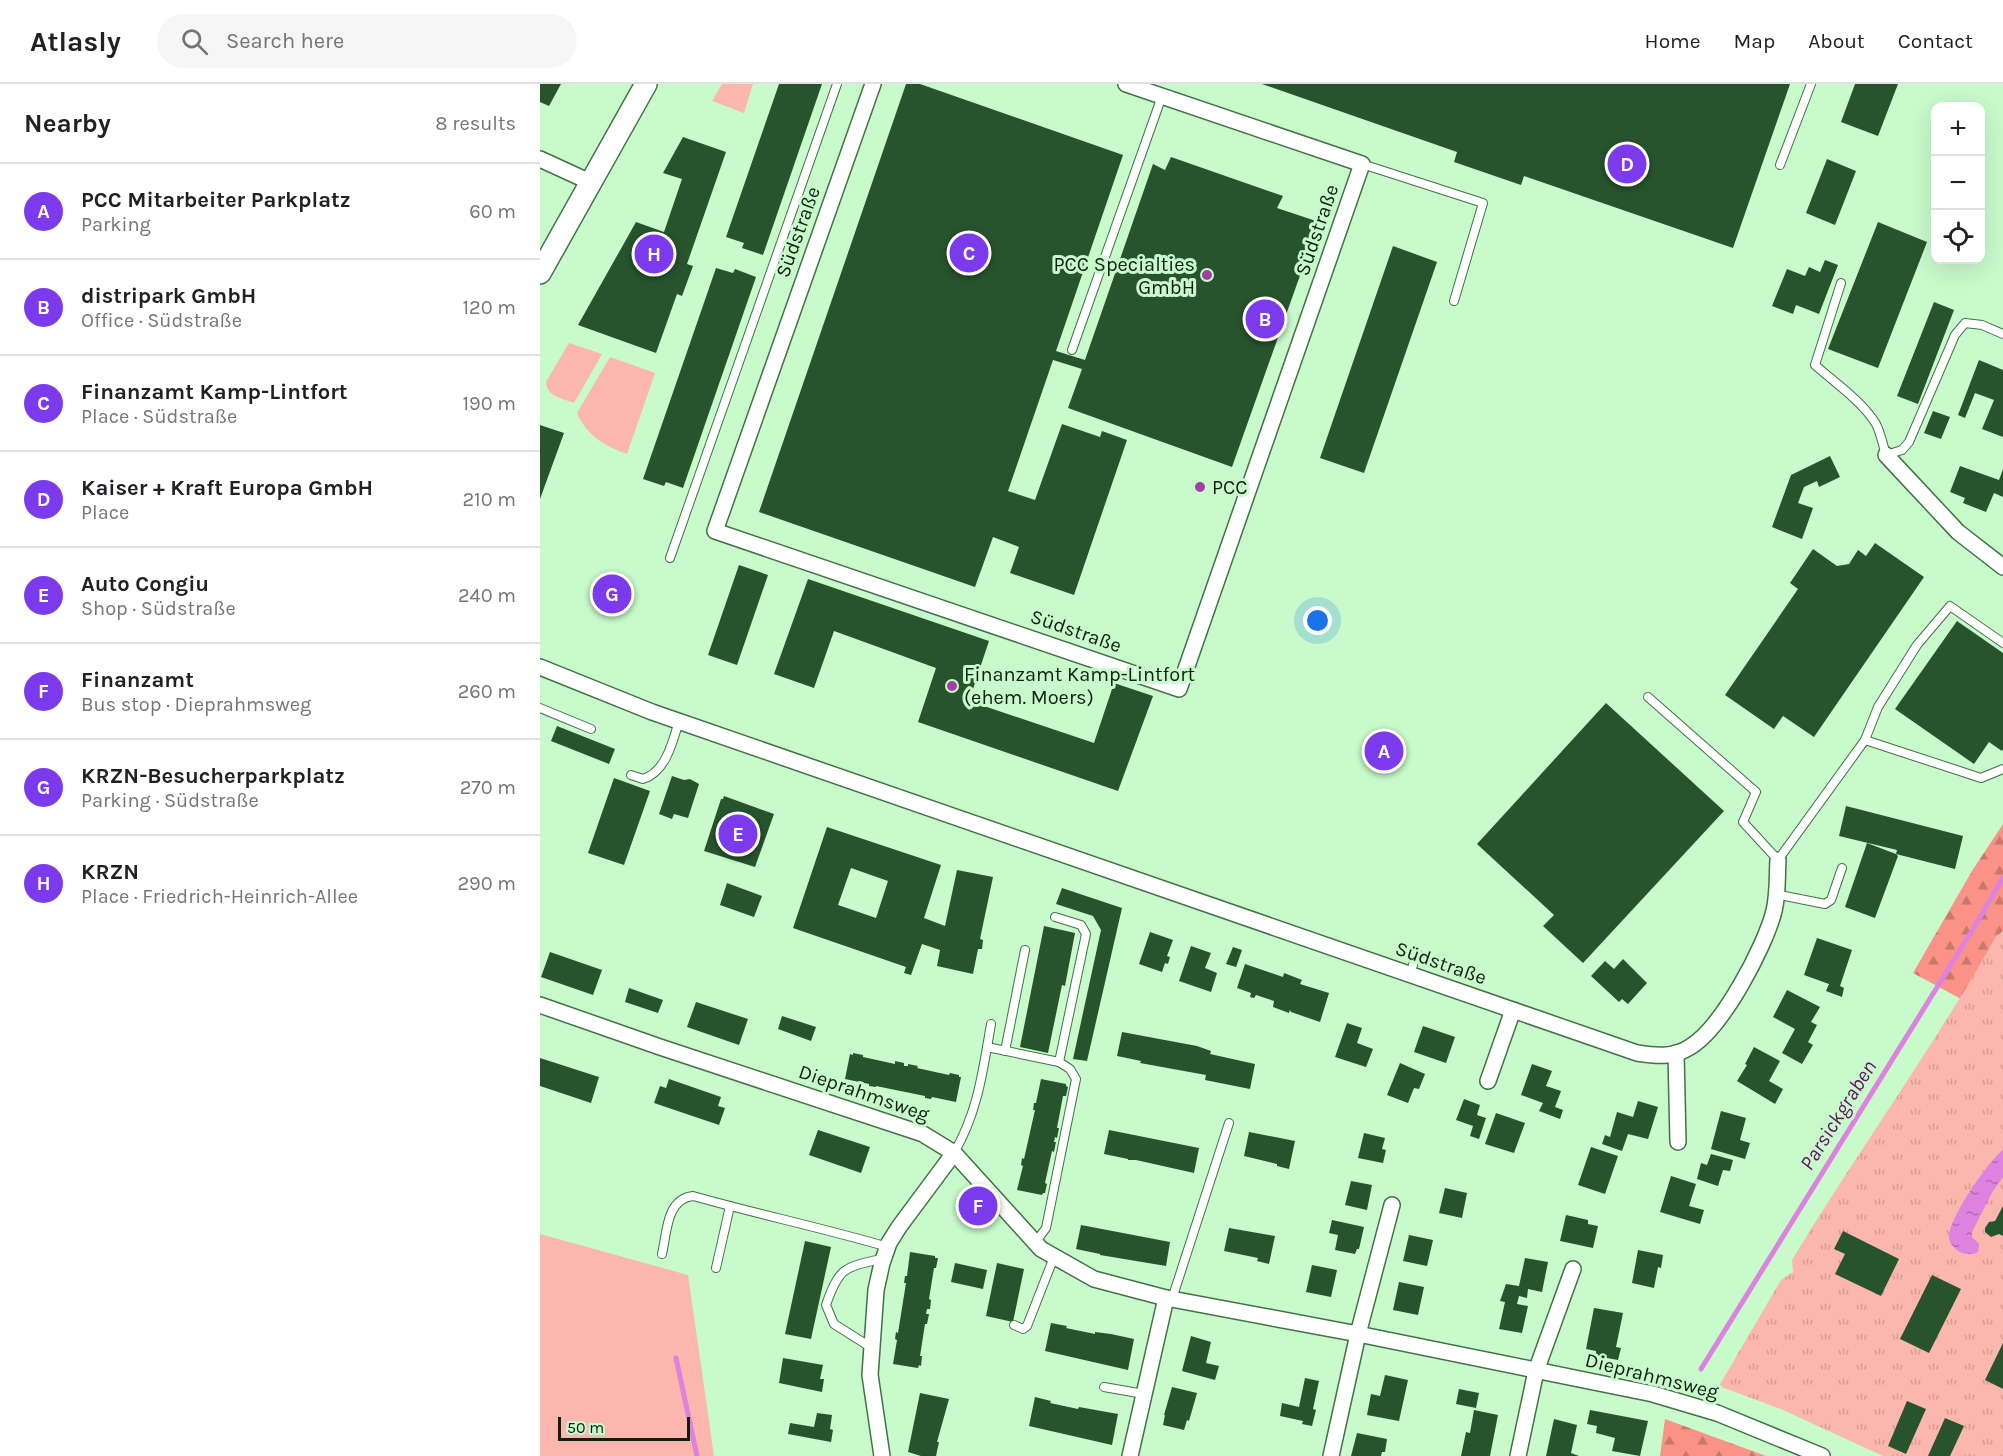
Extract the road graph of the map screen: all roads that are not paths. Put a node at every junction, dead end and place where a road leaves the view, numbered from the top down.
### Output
1 (646, 84) edge
2 (837, 84) edge
3 (873, 84) edge
4 (1126, 84) edge
5 (1811, 84) edge
6 (1162, 96) junction
7 (540, 159) edge
8 (1362, 164) junction
9 (1780, 165) dead end
10 (590, 182) junction
11 (540, 273) edge
12 (1841, 283) dead end
13 (1454, 301) dead end
14 (2003, 334) edge
15 (1072, 350) dead end
16 (1886, 455) junction
17 (670, 558) dead end
18 (2003, 567) edge
19 (2003, 643) edge
20 (540, 667) edge
21 (1648, 697) dead end
22 (540, 708) edge
23 (679, 721) junction
24 (591, 729) dead end
25 (1865, 740) junction
26 (2003, 769) edge
27 (631, 775) dead end
28 (1778, 860) junction
29 (1842, 868) dead end
30 (1775, 894) junction
31 (1056, 917) dead end
32 (1024, 950) dead end
33 (1417, 952) dead end
34 (1410, 974) junction
35 (540, 1005) edge
36 (1514, 1010) junction
37 (991, 1024) dead end
38 (987, 1047) junction
39 (1005, 1050) junction
40 (1676, 1053) junction
41 (1059, 1062) junction
42 (1488, 1081) dead end
43 (1229, 1123) dead end
44 (1678, 1142) dead end
45 (954, 1153) junction
46 (1392, 1205) dead end
47 (730, 1206) junction
48 (1035, 1243) junction
49 (886, 1252) junction
50 (662, 1254) dead end
51 (1054, 1257) junction
52 (716, 1268) dead end
53 (1573, 1269) dead end
54 (1169, 1298) junction
55 (1014, 1324) dead end
56 (1358, 1334) junction
57 (872, 1348) junction
58 (1536, 1371) junction
59 (1104, 1387) dead end
60 (1144, 1394) junction
61 (882, 1456) edge
62 (1130, 1456) edge
63 (1331, 1456) edge
64 (1518, 1456) edge
65 (1822, 1456) edge

1 - 10 main road
2 - 17 lane
3 - 8 street, Südstraße
4 - 6 street
5 - 9 lane
6 - 8 street
6 - 15 lane
7 - 10 street
8 - 13 lane
10 - 11 main road
12 - 16 lane
14 - 16 lane
16 - 18 street
19 - 25 lane
20 - 23 street, Südstraße
21 - 28 lane
22 - 24 lane
23 - 27 lane
23 - 34 street, Südstraße
25 - 26 lane
25 - 28 lane
28 - 30 street, Südstraße
29 - 30 lane
30 - 40 street, Südstraße
31 - 41 lane
32 - 39 lane
33 - 34 lane
34 - 36 street, Südstraße
35 - 45 street, Dieprahmsweg
36 - 40 street, Südstraße
36 - 42 street
37 - 38 lane
38 - 39 lane
38 - 45 lane
39 - 41 lane
40 - 44 street
41 - 48 lane
43 - 54 lane
45 - 48 street, Dieprahmsweg
45 - 49 street
46 - 56 street
47 - 49 lane
47 - 50 lane
47 - 52 lane
48 - 51 street, Dieprahmsweg
49 - 57 street
49 - 57 lane
51 - 54 street, Dieprahmsweg
51 - 55 lane
53 - 58 street
54 - 56 street, Dieprahmsweg
54 - 60 street
56 - 58 street, Dieprahmsweg
56 - 63 street
57 - 61 street
58 - 64 street
58 - 65 street, Dieprahmsweg
59 - 60 lane
60 - 62 street

